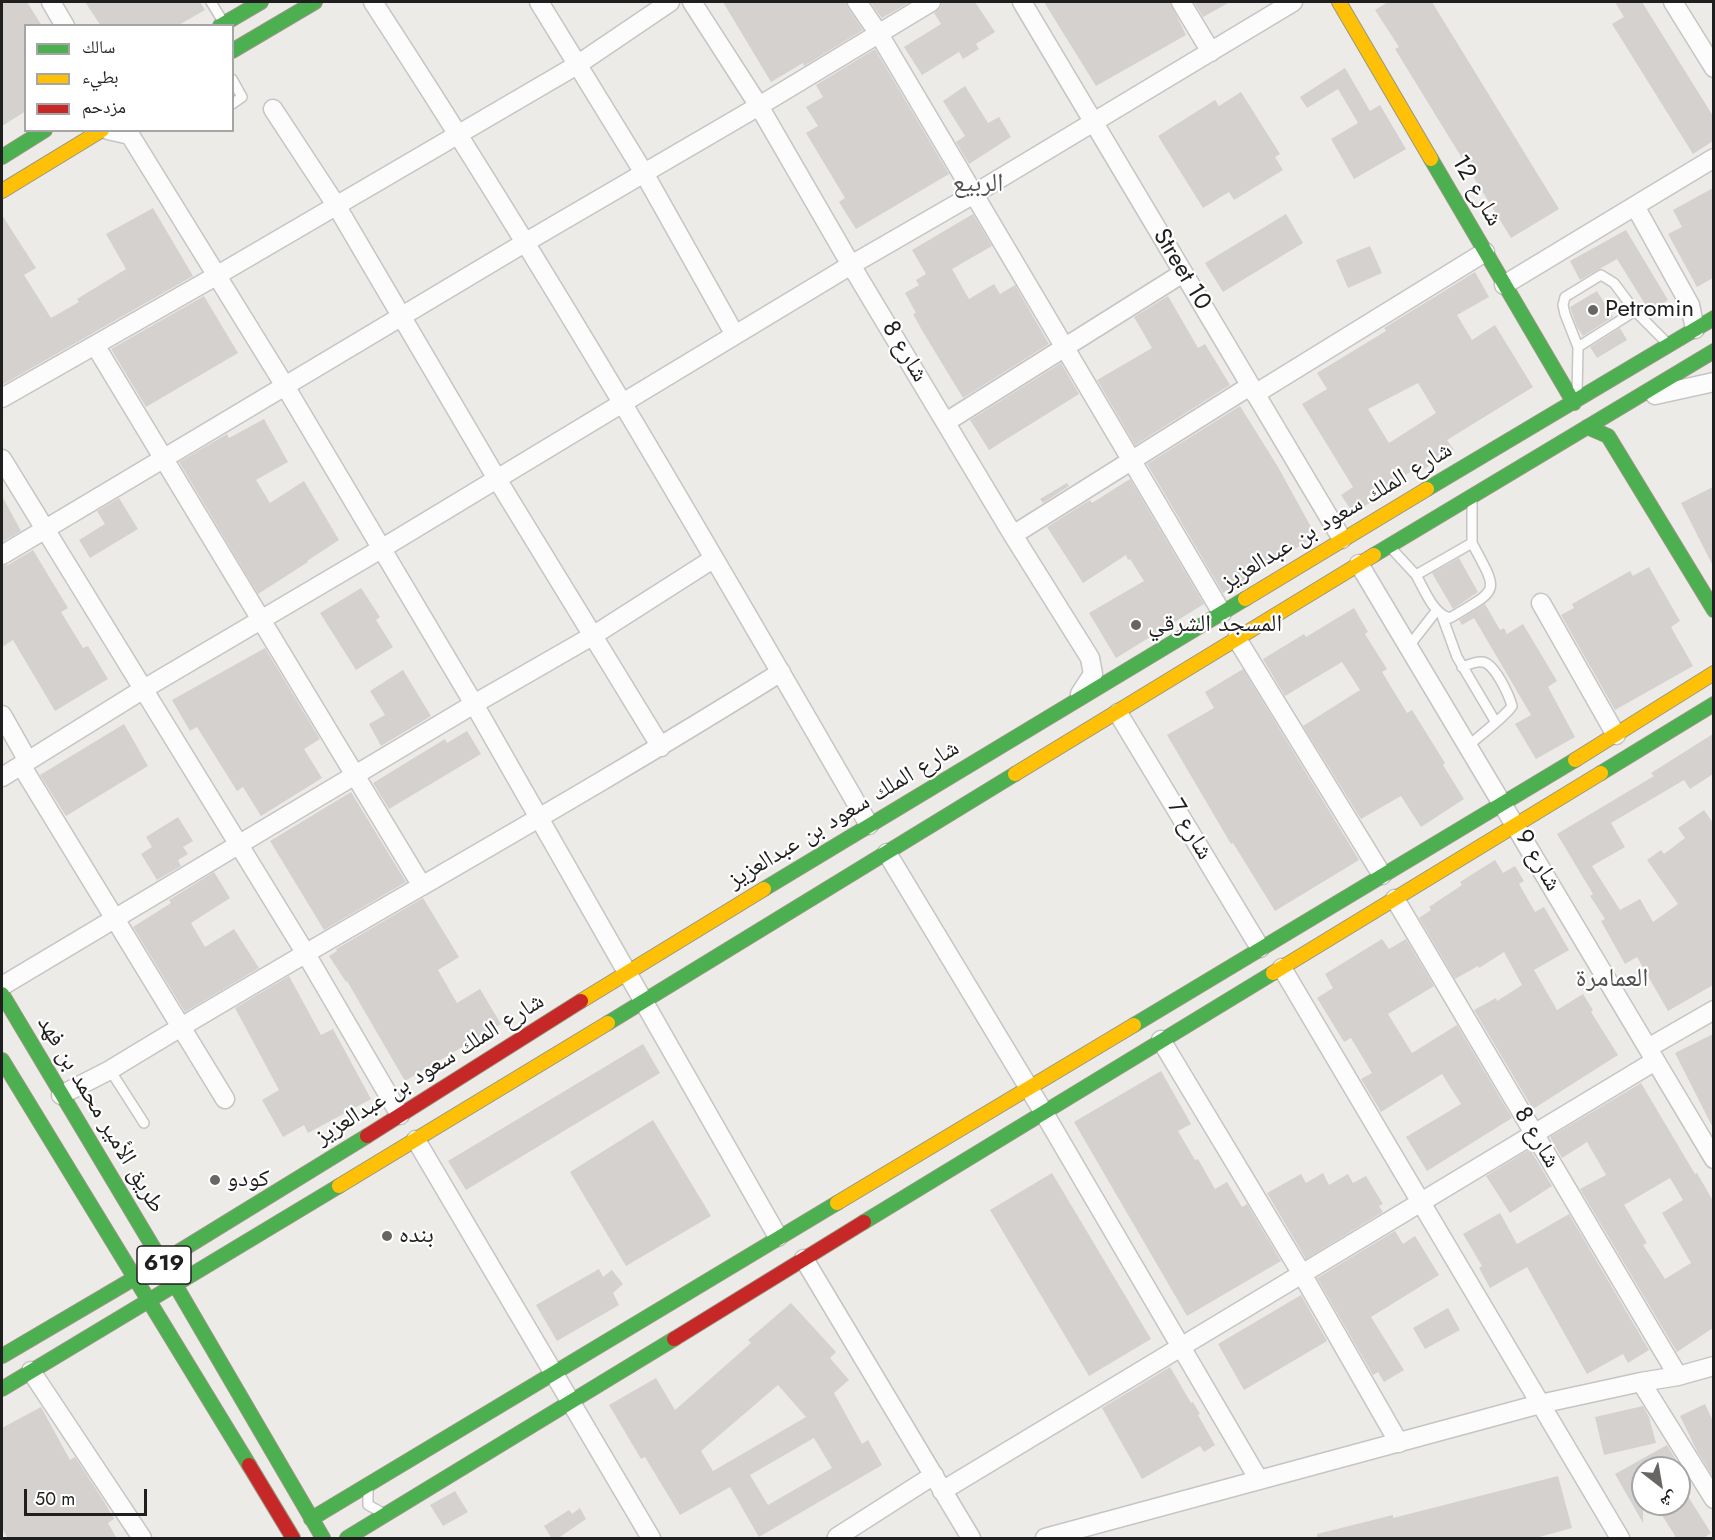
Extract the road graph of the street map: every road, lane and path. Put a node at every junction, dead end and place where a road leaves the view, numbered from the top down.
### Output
1 (51, 2) edge
2 (211, 2) edge
3 (261, 2) edge
4 (315, 2) edge
5 (373, 2) edge
6 (539, 2) edge
7 (670, 2) edge
8 (692, 2) edge
9 (857, 2) edge
10 (931, 2) edge
11 (1022, 2) edge
12 (1181, 2) edge
13 (1293, 2) edge
14 (1339, 2) edge
15 (1673, 2) edge
16 (64, 24) edge
17 (222, 24) edge
18 (879, 34) junction
19 (238, 48) edge
20 (1211, 52) junction
21 (577, 65) junction
22 (1713, 68) edge
23 (234, 83) edge
24 (234, 103) edge
25 (759, 106) junction
26 (273, 109) dead end
27 (1093, 123) junction
28 (42, 132) edge
29 (99, 132) edge
30 (117, 132) edge
31 (459, 133) junction
32 (2, 157) edge
33 (1713, 158) edge
34 (644, 173) junction
35 (2, 191) edge
36 (974, 194) junction
37 (336, 205) junction
38 (1635, 206) junction
39 (526, 242) junction
40 (1485, 252) junction
41 (851, 265) junction
42 (1183, 273) junction
43 (216, 276) junction
44 (1504, 285) junction
45 (1635, 311) junction
46 (401, 317) junction
47 (1713, 318) edge
48 (1695, 329) junction
49 (735, 335) junction
50 (1668, 344) junction
51 (94, 345) junction
52 (1064, 347) junction
53 (1578, 347) junction
54 (1713, 351) edge
55 (1713, 382) edge
56 (285, 386) junction
57 (1253, 390) junction
58 (2, 398) edge
59 (1629, 400) junction
60 (1575, 402) junction
61 (621, 403) junction
62 (946, 422) junction
63 (1587, 427) junction
64 (2, 459) edge
65 (162, 459) junction
66 (1131, 460) junction
67 (497, 478) junction
68 (1473, 496) junction
69 (45, 529) junction
70 (1013, 535) junction
71 (1342, 539) junction
72 (1472, 543) junction
73 (1389, 546) junction
74 (381, 549) junction
75 (2, 555) edge
76 (713, 559) junction
77 (1359, 564) junction
78 (1416, 574) junction
79 (1541, 603) dead end
80 (1713, 608) edge
81 (1222, 613) junction
82 (1439, 613) junction
83 (260, 620) junction
84 (594, 635) junction
85 (1237, 639) junction
86 (1408, 646) junction
87 (1462, 668) junction
88 (780, 672) junction
89 (1713, 673) edge
90 (142, 690) junction
91 (1074, 703) junction
92 (474, 704) junction
93 (1713, 704) edge
94 (1118, 713) junction
95 (2, 715) edge
96 (1496, 721) junction
97 (1616, 735) junction
98 (1468, 746) junction
99 (661, 747) junction
100 (25, 763) junction
101 (354, 776) junction
102 (2, 777) edge
103 (1502, 802) junction
104 (539, 816) junction
105 (869, 825) junction
106 (1516, 825) junction
107 (238, 845) junction
108 (887, 853) junction
109 (1382, 874) junction
110 (422, 886) junction
111 (1395, 899) junction
112 (115, 919) junction
113 (1260, 948) junction
114 (306, 954) junction
115 (1282, 968) junction
116 (628, 972) junction
117 (2, 986) edge
118 (2, 994) edge
119 (644, 1002) junction
120 (1713, 1010) edge
121 (182, 1026) junction
122 (1161, 1040) junction
123 (1652, 1055) junction
124 (2, 1060) edge
125 (110, 1070) junction
126 (1028, 1087) junction
127 (61, 1095) junction
128 (225, 1099) dead end
129 (1044, 1113) junction
130 (400, 1115) junction
131 (144, 1123) dead end
132 (1706, 1133) edge
133 (1534, 1134) junction
134 (416, 1140) junction
135 (1713, 1159) edge
136 (1420, 1202) junction
137 (778, 1237) junction
138 (804, 1259) junction
139 (162, 1262) junction
140 (1302, 1274) junction
141 (135, 1277) junction
142 (176, 1285) junction
143 (150, 1300) junction
144 (1182, 1349) junction
145 (2, 1356) edge
146 (1713, 1366) edge
147 (31, 1371) junction
148 (552, 1373) junction
149 (1678, 1376) junction
150 (1641, 1382) junction
151 (2, 1389) edge
152 (570, 1402) junction
153 (1540, 1404) junction
154 (1399, 1443) junction
155 (1259, 1480) junction
156 (938, 1483) junction
157 (369, 1484) junction
158 (1713, 1499) edge
159 (388, 1513) junction
160 (311, 1519) junction
161 (286, 1536) edge
162 (1612, 1536) edge
163 (837, 1537) dead end
164 (142, 1539) edge
165 (323, 1539) edge
166 (347, 1539) edge
167 (651, 1539) edge
168 (971, 1539) edge
169 (1045, 1539) edge

1 - 16 street
2 - 17 lane
3 - 17 main road
4 - 19 main road
5 - 31 street
6 - 21 street
7 - 21 street
8 - 25 street, شارع 8
9 - 18 street
10 - 18 street
11 - 27 street, Street 10
12 - 20 street
13 - 20 street
14 - 40 main road, شارع 12
15 - 22 street
18 - 25 street
18 - 36 street
20 - 27 street
21 - 31 street
21 - 34 street
23 - 24 lane
25 - 34 street
25 - 41 street, شارع 8
26 - 37 street
27 - 36 street
27 - 42 street, Street 10
28 - 32 main road
29 - 35 main road
30 - 43 street
31 - 37 street
31 - 39 street
33 - 38 street
34 - 39 street
34 - 49 street
36 - 41 street
36 - 52 street
37 - 43 street
37 - 46 street
38 - 44 street
38 - 48 street
39 - 46 street
39 - 61 street
40 - 44 main road, شارع 12
40 - 57 street
41 - 49 street
41 - 62 street, شارع 8
42 - 52 street
42 - 57 street, Street 10
43 - 51 street
43 - 56 street
44 - 60 main road, شارع 12
45 - 50 lane
45 - 53 lane
45 - 53 lane
46 - 56 street
46 - 67 street
47 - 48 main road, شارع الملك سعود بن عبدالعزيز
48 - 50 main road, شارع الملك سعود بن عبدالعزيز
49 - 61 street
50 - 60 main road, شارع الملك سعود بن عبدالعزيز
51 - 58 street
51 - 65 street
52 - 62 street
52 - 66 street
53 - 60 lane
54 - 59 main road
55 - 59 street
56 - 65 street
56 - 74 street
57 - 66 street
57 - 71 street, Street 10
59 - 63 main road
60 - 71 main road, شارع الملك سعود بن عبدالعزيز
61 - 67 street
61 - 76 street
62 - 70 street, شارع 8
63 - 68 main road
63 - 80 main road
64 - 69 street
65 - 69 street
65 - 83 street
66 - 70 street
66 - 81 street
67 - 74 street
67 - 84 street
68 - 72 lane
68 - 73 main road
69 - 75 street
69 - 90 street
70 - 91 street, شارع 8
71 - 81 main road, شارع الملك سعود بن عبدالعزيز
72 - 78 lane
72 - 82 lane
73 - 77 main road
73 - 78 lane
74 - 83 street
74 - 92 street
76 - 84 street
76 - 88 street
77 - 85 main road
77 - 86 street, شارع 9
78 - 82 lane
79 - 97 street
81 - 91 main road, شارع الملك سعود بن عبدالعزيز
82 - 86 lane
82 - 87 lane
83 - 90 street
83 - 101 street
84 - 92 street
84 - 99 street
85 - 94 main road
85 - 109 street
86 - 98 street, شارع 9
87 - 96 lane
87 - 96 lane
88 - 99 street
88 - 105 street
89 - 97 main road
90 - 100 street
90 - 107 street
91 - 105 main road, شارع الملك سعود بن عبدالعزيز
92 - 101 street
92 - 104 street
93 - 106 main road
94 - 108 main road
94 - 113 street, شارع 7
95 - 100 street
96 - 98 lane
97 - 103 main road
98 - 103 street, شارع 9
99 - 104 street
100 - 102 street
100 - 112 street
101 - 107 street
101 - 110 street
103 - 106 street, شارع 9
103 - 109 main road
104 - 110 street
104 - 116 street
105 - 116 main road, شارع الملك سعود بن عبدالعزيز
106 - 111 main road
106 - 123 street, شارع 9
107 - 112 street
107 - 114 street
108 - 119 main road
108 - 126 street
109 - 113 main road
110 - 114 street
111 - 115 main road
111 - 133 street, شارع 8
112 - 117 street
112 - 121 street
113 - 126 main road
114 - 121 street
114 - 130 street
115 - 122 main road
115 - 136 street
116 - 119 street
116 - 130 main road, شارع الملك سعود بن عبدالعزيز
118 - 127 main road, طريق الأمير محمد بن فهد / 619
119 - 134 main road
119 - 137 street
120 - 123 street
121 - 125 street
121 - 128 street
122 - 129 main road
122 - 140 street
123 - 132 street, شارع 9
123 - 133 street
124 - 141 main road, 619
125 - 127 street
125 - 131 lane
126 - 129 street
126 - 137 main road
127 - 139 main road, طريق الأمير محمد بن فهد / 619
129 - 138 main road
129 - 144 street
130 - 139 main road, شارع الملك سعود بن عبدالعزيز
132 - 135 street, شارع 9
133 - 136 street
133 - 149 street, شارع 8
134 - 142 main road
134 - 148 street
136 - 140 street
136 - 153 street
137 - 148 main road
138 - 152 main road
138 - 156 street
139 - 141 main road, شارع الملك سعود بن عبدالعزيز
139 - 142 main road, طريق الأمير محمد بن فهد / 619
140 - 144 street
140 - 154 street
141 - 143 main road, 619
141 - 145 main road, شارع الملك سعود بن عبدالعزيز
142 - 143 main road
142 - 160 main road, طريق الأمير محمد بن فهد / 619
143 - 147 main road
143 - 161 main road, 619
144 - 155 street
144 - 156 street
146 - 149 street
147 - 151 main road
147 - 164 street
148 - 152 street
148 - 157 main road
149 - 150 street
150 - 153 street
150 - 158 street
152 - 159 main road
152 - 167 street
153 - 154 street
153 - 162 street
154 - 155 street
155 - 169 street
156 - 163 street
156 - 168 street
157 - 159 lane
157 - 160 main road
159 - 166 main road
160 - 165 main road, طريق الأمير محمد بن فهد / 619

